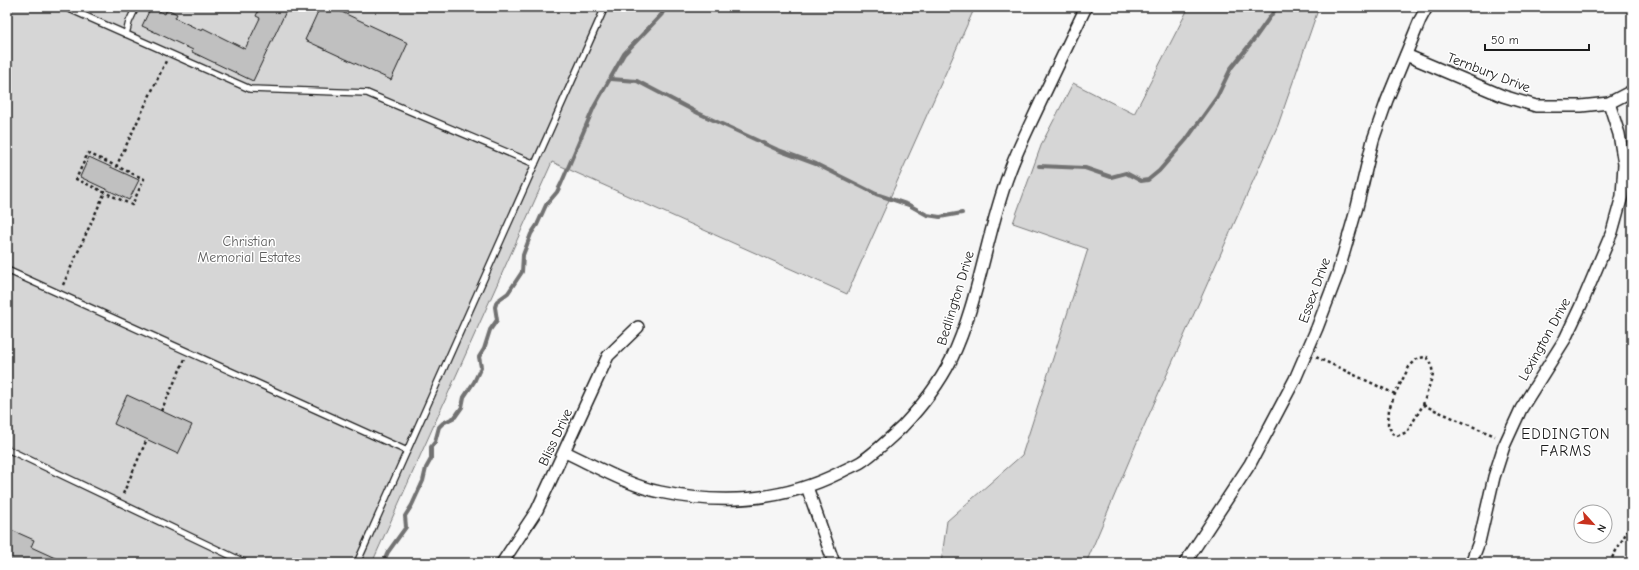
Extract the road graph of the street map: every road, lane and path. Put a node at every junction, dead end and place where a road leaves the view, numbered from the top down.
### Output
1 (65, 7) edge
2 (136, 7) edge
3 (605, 7) edge
4 (1086, 7) edge
5 (1427, 7) edge
6 (126, 34) junction
7 (169, 53) junction
8 (1406, 55) junction
9 (1632, 91) edge
10 (1609, 103) junction
11 (535, 164) junction
12 (116, 167) junction
13 (105, 192) junction
14 (7, 270) edge
15 (60, 293) junction
16 (638, 327) dead end
17 (188, 352) junction
18 (1306, 353) junction
19 (1395, 394) junction
20 (1423, 405) junction
21 (161, 411) dead end
22 (147, 439) dead end
23 (1507, 440) junction
24 (7, 449) edge
25 (407, 451) junction
26 (565, 452) junction
27 (807, 487) junction
28 (119, 502) junction
29 (1632, 523) edge
30 (246, 563) edge
31 (357, 563) edge
32 (502, 563) edge
33 (834, 563) edge
34 (1185, 563) edge
35 (1471, 563) edge
36 (1610, 563) edge

1 - 6 lane
2 - 6 lane
3 - 11 lane
4 - 27 street, Bedlington Drive
5 - 8 street, Essex Drive
6 - 7 lane
7 - 11 lane
7 - 12 path
8 - 10 street, Ternbury Drive
8 - 18 street, Essex Drive
9 - 10 street, Ternbury Drive
10 - 23 street, Lexington Drive
11 - 25 lane
12 - 13 path
12 - 13 path
13 - 15 path
14 - 15 lane
15 - 17 lane
16 - 26 street, Bliss Drive
17 - 21 path
17 - 25 lane
18 - 19 path
18 - 34 street, Essex Drive
19 - 20 path
19 - 20 path
20 - 23 path
22 - 28 path
23 - 35 street, Lexington Drive
24 - 28 lane
25 - 31 lane
26 - 27 street, Bedlington Drive
26 - 32 street, Bliss Drive
27 - 33 street
28 - 30 lane
29 - 36 path

